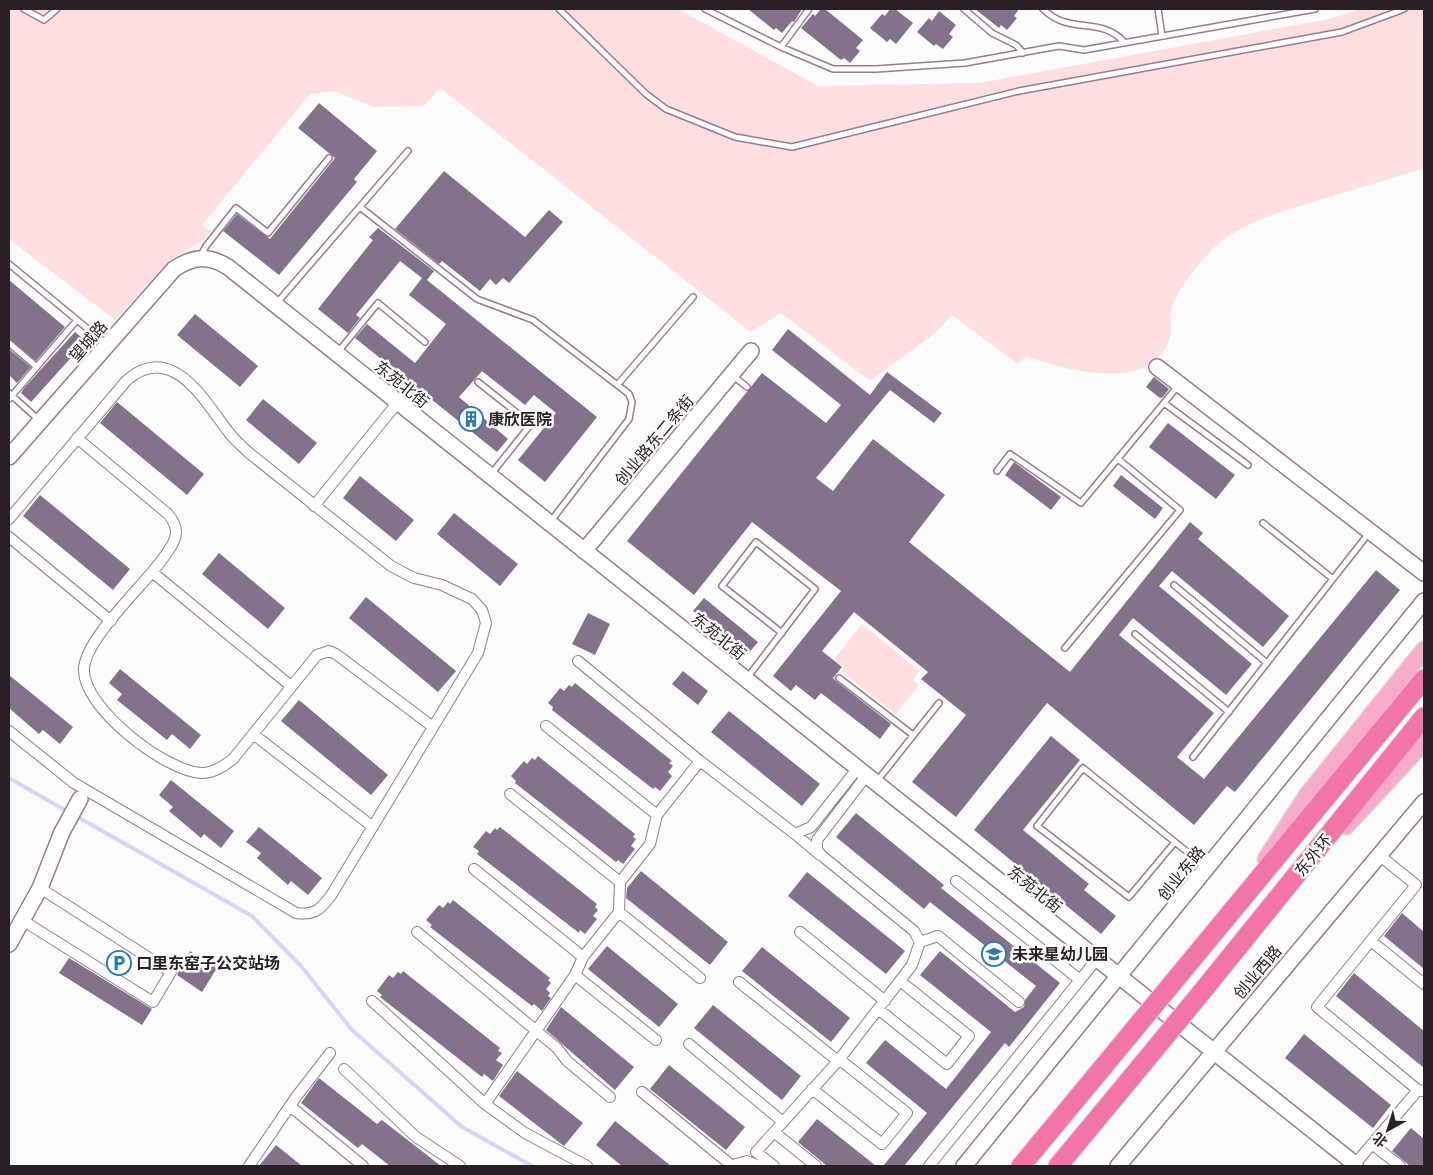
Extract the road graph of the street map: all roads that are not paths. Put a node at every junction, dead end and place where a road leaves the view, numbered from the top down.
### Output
1 (24, 9) edge
2 (57, 9) edge
3 (559, 9) edge
4 (705, 9) edge
5 (809, 9) edge
6 (964, 9) edge
7 (1043, 9) edge
8 (1158, 9) edge
9 (1315, 9) edge
10 (1404, 9) edge
11 (1162, 36) junction
12 (1125, 43) junction
13 (781, 47) junction
14 (1023, 53) junction
15 (408, 151) dead end
16 (329, 158) dead end
17 (360, 207) junction
18 (200, 258) junction
19 (9, 264) edge
20 (693, 297) dead end
21 (276, 304) junction
22 (77, 320) junction
23 (425, 342) dead end
24 (9, 343) edge
25 (107, 345) junction
26 (751, 351) dead end
27 (337, 354) junction
28 (37, 366) junction
29 (1157, 367) dead end
30 (731, 374) junction
31 (478, 382) dead end
32 (618, 384) junction
33 (1180, 384) junction
34 (747, 388) dead end
35 (10, 396) edge
36 (398, 402) junction
37 (1164, 403) junction
38 (40, 421) junction
39 (77, 438) junction
40 (9, 457) edge
41 (1118, 459) junction
42 (1248, 465) dead end
43 (997, 471) dead end
44 (490, 476) junction
45 (314, 506) junction
46 (9, 519) edge
47 (549, 523) junction
48 (1263, 523) dead end
49 (1371, 532) junction
50 (9, 537) edge
51 (584, 551) junction
52 (152, 572) junction
53 (1424, 573) edge
54 (1333, 579) junction
55 (1174, 586) dead end
56 (1424, 601) edge
57 (111, 621) junction
58 (782, 633) junction
59 (1135, 634) dead end
60 (1066, 648) dead end
61 (1424, 650) edge
62 (578, 661) dead end
63 (1267, 662) junction
64 (839, 678) dead end
65 (1424, 679) edge
66 (746, 680) junction
67 (291, 686) junction
68 (938, 703) dead end
69 (1228, 712) junction
70 (1424, 717) edge
71 (546, 726) dead end
72 (433, 727) junction
73 (9, 731) edge
74 (253, 734) junction
75 (913, 735) junction
76 (1424, 742) edge
77 (1193, 756) dead end
78 (700, 761) junction
79 (866, 776) junction
80 (83, 794) junction
81 (510, 794) dead end
82 (1424, 802) edge
83 (657, 815) junction
84 (373, 827) junction
85 (795, 834) junction
86 (1175, 842) junction
87 (1379, 855) junction
88 (821, 856) junction
89 (1208, 868) junction
90 (474, 869) dead end
91 (956, 881) dead end
92 (620, 882) junction
93 (40, 888) junction
94 (1235, 907) junction
95 (619, 912) junction
96 (22, 920) junction
97 (1257, 924) junction
98 (416, 932) dead end
99 (800, 932) dead end
100 (1371, 940) junction
101 (920, 942) junction
102 (9, 944) edge
103 (583, 957) junction
104 (1096, 960) junction
105 (575, 975) junction
106 (700, 978) dead end
107 (1119, 978) junction
108 (1080, 980) junction
109 (900, 981) junction
110 (739, 982) dead end
111 (1424, 984) edge
112 (372, 1001) dead end
113 (1019, 1002) dead end
114 (882, 1005) junction
115 (536, 1031) junction
116 (656, 1040) dead end
117 (688, 1044) dead end
118 (1213, 1051) junction
119 (330, 1053) dead end
120 (838, 1060) junction
121 (344, 1069) dead end
122 (812, 1089) junction
123 (1421, 1091) edge
124 (642, 1092) dead end
125 (610, 1097) dead end
126 (484, 1104) junction
127 (290, 1106) junction
128 (783, 1122) junction
129 (774, 1132) junction
130 (1372, 1144) junction
131 (756, 1152) junction
132 (747, 1160) junction
133 (1356, 1164) joint
134 (456, 1165) edge
135 (249, 1166) edge
136 (363, 1166) edge
137 (587, 1166) edge
138 (730, 1166) edge
139 (759, 1166) edge
140 (774, 1166) edge
141 (816, 1166) edge
142 (929, 1166) edge
143 (964, 1166) edge
144 (1021, 1166) edge
145 (1058, 1166) edge
146 (1118, 1166) edge
147 (1400, 1166) edge

1 - 2 lane
3 - 10 lane
4 - 13 lane
5 - 13 lane
6 - 14 lane
7 - 12 lane
8 - 11 lane
9 - 11 lane
11 - 12 lane
12 - 14 lane
13 - 14 lane
15 - 17 lane
16 - 18 lane
17 - 21 lane
17 - 32 lane
18 - 21 street, 东苑北街
18 - 25 street, 望城路
19 - 22 lane
20 - 32 lane
21 - 27 street, 东苑北街
22 - 25 lane
22 - 28 lane
23 - 27 lane
24 - 28 lane
25 - 38 street, 望城路
26 - 30 street, 创业路东二条街
27 - 36 street, 东苑北街
28 - 35 lane
29 - 33 street
30 - 34 lane
30 - 51 street, 创业路东二条街
31 - 44 lane
32 - 47 lane
33 - 37 lane
33 - 49 street
35 - 38 lane
36 - 44 street, 东苑北街
36 - 45 street
37 - 41 lane
37 - 42 lane
38 - 40 street, 望城路
39 - 45 street
39 - 46 street
39 - 52 street
41 - 43 lane
41 - 60 lane
44 - 47 street, 东苑北街
45 - 72 street
47 - 51 street, 东苑北街
48 - 54 lane
49 - 53 street
49 - 54 lane
50 - 57 street
51 - 66 street, 东苑北街
52 - 57 street
52 - 67 street
54 - 63 lane
55 - 63 lane
56 - 89 street, 创业东路
57 - 74 street
58 - 58 lane
58 - 66 lane
59 - 69 lane
61 - 94 main road
62 - 78 street
63 - 69 lane
64 - 75 lane
65 - 94 highway, 东外环
66 - 79 street, 东苑北街
67 - 72 street
67 - 74 street
68 - 75 lane
69 - 77 lane
70 - 97 highway, 东外环
71 - 83 street
72 - 84 street
73 - 80 street
74 - 84 street
75 - 79 lane
76 - 97 main road
78 - 83 street
78 - 85 street
79 - 85 street
79 - 88 street
79 - 104 street, 东苑北街
80 - 84 street
80 - 93 street
81 - 92 street
82 - 87 street, 创业西路
83 - 92 street
85 - 88 street
86 - 86 lane
86 - 89 lane
87 - 100 street
87 - 118 street, 创业西路
88 - 101 street
89 - 107 street, 创业东路
90 - 103 street
91 - 108 street
92 - 95 street
93 - 96 street
93 - 96 street
94 - 144 highway, 东外环, bridge
95 - 103 street
95 - 106 street
96 - 102 street
97 - 145 highway, 东外环, bridge
98 - 115 street
99 - 114 street
100 - 111 street
100 - 123 street
101 - 109 street
101 - 113 street
103 - 105 street
104 - 107 street, 东苑北街
104 - 108 street
105 - 115 street
105 - 116 street
107 - 118 street, 东苑北街
107 - 143 street, 创业东路
108 - 142 street
109 - 114 street
109 - 114 street
110 - 120 street
112 - 126 street
114 - 120 street
115 - 125 street
115 - 126 street
117 - 128 street
118 - 133 street, 东苑北街
118 - 146 street, 创业西路
119 - 127 street
120 - 122 street
120 - 122 street
121 - 134 street
122 - 128 street
123 - 130 street
124 - 138 street
126 - 137 street
127 - 135 street
127 - 136 street
128 - 129 street
129 - 131 street
129 - 141 street
130 - 133 street
130 - 147 street
131 - 132 street
131 - 140 street
132 - 138 street
132 - 139 street

